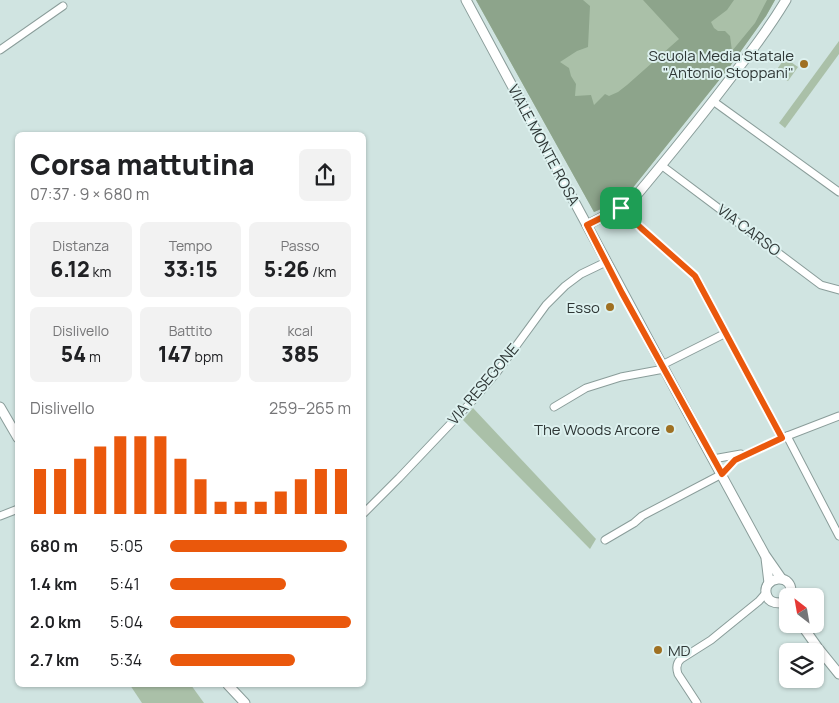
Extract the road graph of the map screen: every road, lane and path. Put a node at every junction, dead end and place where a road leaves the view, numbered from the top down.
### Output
1 (466, 0) edge
2 (786, 0) edge
3 (63, 6) dead end
4 (0, 50) edge
5 (713, 101) junction
6 (661, 164) junction
7 (839, 192) edge
8 (621, 208) junction
9 (587, 225) junction
10 (606, 262) junction
11 (839, 290) edge
12 (726, 333) junction
13 (663, 367) junction
14 (0, 407) edge
15 (554, 407) dead end
16 (839, 416) edge
17 (15, 433) edge
18 (785, 437) junction
19 (751, 452) junction
20 (713, 459) junction
21 (722, 474) junction
22 (15, 510) edge
23 (366, 511) edge
24 (0, 516) edge
25 (839, 536) edge
26 (605, 540) dead end
27 (765, 555) junction
28 (781, 578) junction
29 (767, 587) junction
30 (790, 588) edge
31 (779, 601) edge
32 (779, 603) edge
33 (754, 605) junction
34 (807, 633) edge
35 (839, 674) edge
36 (230, 687) edge
37 (245, 703) edge
38 (697, 703) edge

1 - 9 main road, VIALE MONTE ROSA
2 - 5 main road
3 - 4 street
5 - 6 main road
5 - 7 street
6 - 8 main road
6 - 11 street, VIA CARSO
8 - 9 main road
8 - 12 street
9 - 10 main road, VIALE MONTE ROSA
10 - 13 main road, VIALE MONTE ROSA
10 - 23 street, VIA RESEGONE
12 - 13 street
12 - 18 street
13 - 15 street
13 - 20 main road, VIALE MONTE ROSA
14 - 17 main road
16 - 18 street
18 - 19 street
18 - 25 street
19 - 20 street
19 - 21 street
20 - 21 main road, VIALE MONTE ROSA
21 - 26 street
21 - 27 main road, VIALE MONTE ROSA
22 - 24 street
27 - 28 main road, VIALE MONTE ROSA
27 - 29 main road, VIALE MONTE ROSA
28 - 29 main road
28 - 30 main road, VIALE MONTE ROSA
29 - 31 main road, VIALE MONTE ROSA
29 - 33 street
32 - 33 street
33 - 38 street
34 - 35 main road
36 - 37 main road

